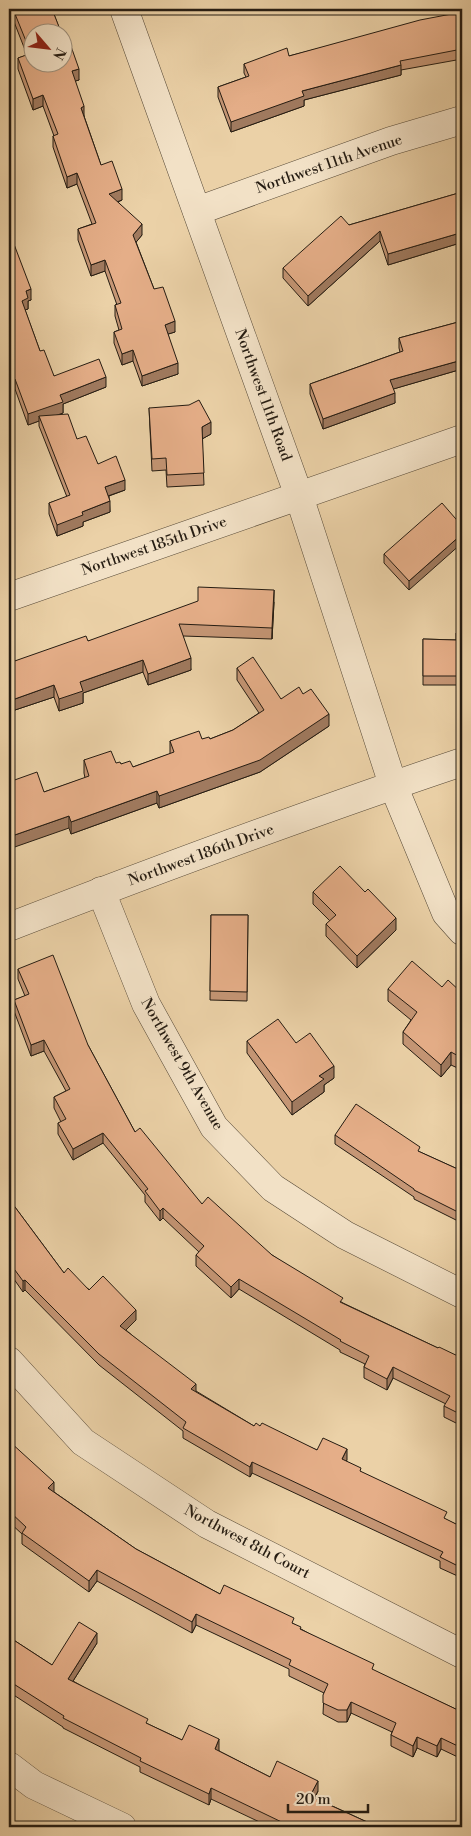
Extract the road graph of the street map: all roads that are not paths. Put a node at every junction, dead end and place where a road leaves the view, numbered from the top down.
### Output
1 (124, 9) edge
2 (462, 120) edge
3 (197, 211) junction
4 (462, 439) edge
5 (300, 496) junction
6 (11, 588) edge
7 (462, 762) edge
8 (394, 785) junction
9 (101, 891) junction
10 (9, 927) edge
11 (462, 931) edge
12 (462, 1294) edge
13 (9, 1361) edge
14 (462, 1654) edge
15 (9, 1766) edge
16 (122, 1827) edge

1 - 3 street, Northwest 11th Road
2 - 3 street, Northwest 11th Avenue
3 - 5 street, Northwest 11th Road
4 - 5 street, Northwest 185th Drive
5 - 6 street, Northwest 185th Drive
5 - 8 street, Northwest 11th Road
7 - 8 street, Northwest 186th Drive
8 - 9 street, Northwest 186th Drive
8 - 11 street, Northwest 11th Road
9 - 10 street, Northwest 186th Drive
9 - 12 street, Northwest 9th Avenue
13 - 14 street, Northwest 8th Court
15 - 16 street

